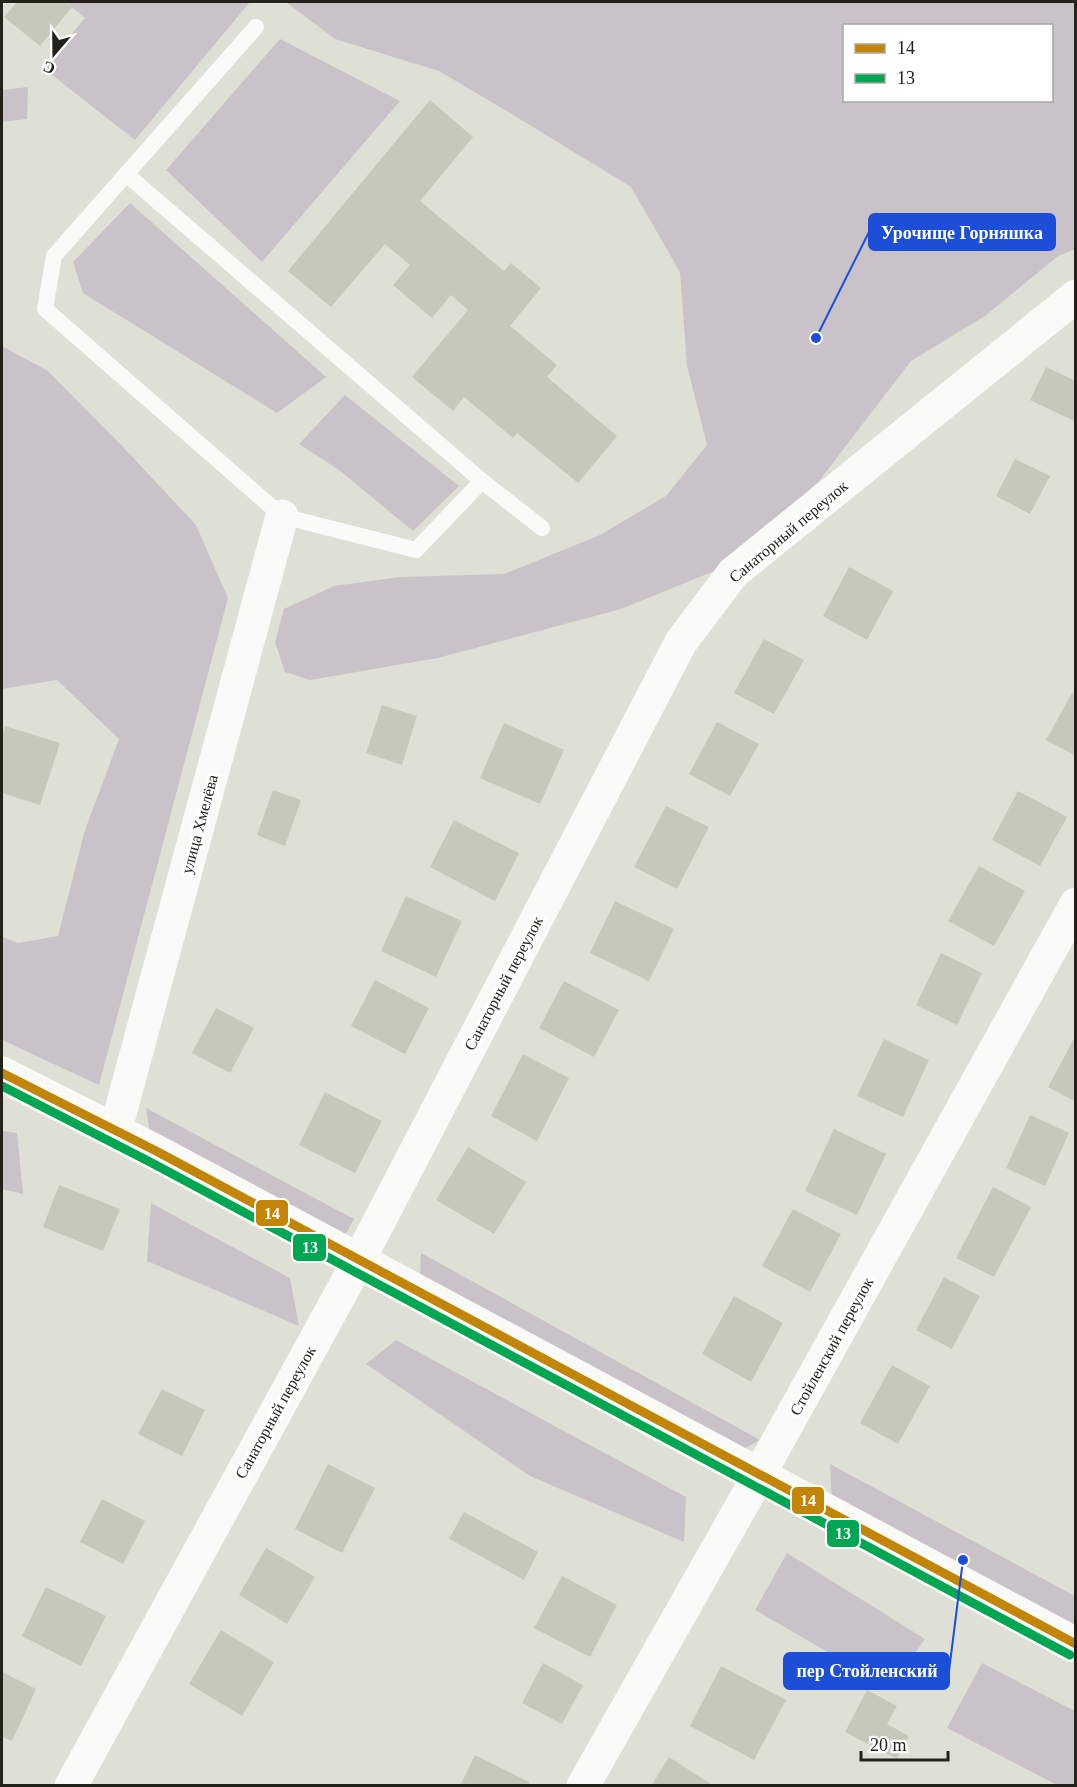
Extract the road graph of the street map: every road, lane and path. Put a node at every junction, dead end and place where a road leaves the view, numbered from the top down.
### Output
1 (256, 27) dead end
2 (126, 174) junction
3 (1076, 296) edge
4 (482, 481) junction
5 (282, 516) junction
6 (542, 528) dead end
7 (1076, 904) edge
8 (2, 1073) edge
9 (115, 1132) junction
10 (359, 1260) junction
11 (759, 1475) junction
12 (1076, 1644) edge
13 (71, 1785) edge
14 (583, 1785) edge

1 - 2 lane
2 - 4 lane
2 - 5 lane
3 - 10 street, Санаторный переулок
4 - 5 lane
4 - 6 lane
5 - 9 street, улица Хмелёва
7 - 11 street, Стойленский переулок
8 - 9 street
9 - 10 street
10 - 11 street
10 - 13 street, Санаторный переулок
11 - 12 street
11 - 14 street, Стойленский переулок

